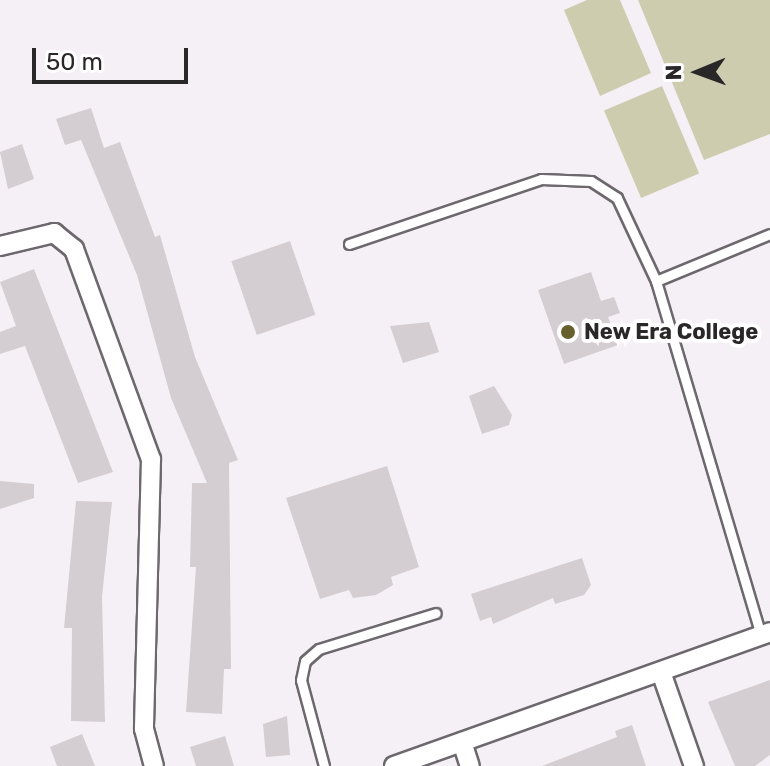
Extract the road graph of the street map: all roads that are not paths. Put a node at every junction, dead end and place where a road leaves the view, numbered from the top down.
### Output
1 (770, 234) edge
2 (349, 244) dead end
3 (0, 246) edge
4 (656, 281) junction
5 (436, 613) dead end
6 (766, 634) edge
7 (661, 672) junction
8 (462, 742) junction
9 (154, 766) edge
10 (324, 766) edge
11 (394, 766) edge
12 (470, 766) edge
13 (694, 766) edge

1 - 4 lane
2 - 4 lane
3 - 9 street
4 - 6 lane
5 - 10 lane
6 - 7 street
7 - 8 street
7 - 13 street
8 - 11 street
8 - 12 street

